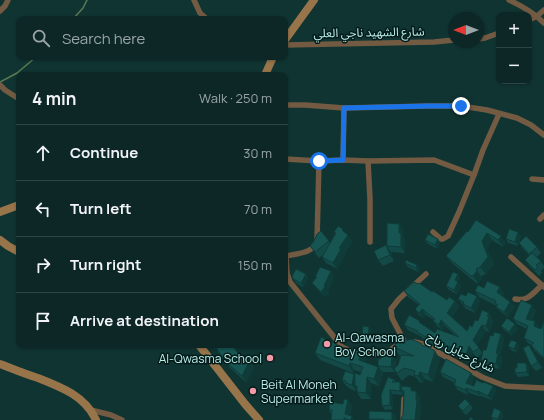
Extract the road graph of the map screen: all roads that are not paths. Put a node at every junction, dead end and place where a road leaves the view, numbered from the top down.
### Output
1 (8, 0) edge
2 (194, 0) edge
3 (314, 0) edge
4 (509, 0) edge
5 (544, 10) edge
6 (0, 12) edge
7 (204, 16) edge
8 (537, 16) junction
9 (532, 18) edge
10 (544, 23) edge
11 (496, 34) edge
12 (288, 36) edge
13 (484, 38) edge
14 (448, 40) edge
15 (288, 44) edge
16 (270, 60) edge
17 (266, 72) edge
18 (0, 85) edge
19 (16, 97) edge
20 (288, 105) edge
21 (344, 108) junction
22 (499, 114) junction
23 (544, 135) edge
24 (288, 160) edge
25 (343, 160) junction
26 (319, 161) junction
27 (368, 161) junction
28 (474, 175) junction
29 (532, 179) dead end
30 (544, 180) edge
31 (16, 206) edge
32 (0, 212) edge
33 (433, 232) dead end
34 (0, 240) edge
35 (370, 242) dead end
36 (0, 243) edge
37 (8, 246) junction
38 (16, 250) edge
39 (288, 254) edge
40 (511, 257) dead end
41 (426, 274) dead end
42 (288, 275) edge
43 (543, 286) edge
44 (515, 299) dead end
45 (404, 341) junction
46 (201, 348) edge
47 (0, 364) edge
48 (544, 388) edge
49 (404, 399) edge
50 (91, 410) junction
51 (96, 420) edge
52 (122, 420) edge
53 (259, 420) edge
54 (403, 420) edge

1 - 6 street
2 - 7 street
3 - 12 street
4 - 8 street
5 - 8 street
8 - 9 street
8 - 10 street
11 - 13 street
14 - 15 street, شارع الشهيد ناجي العلي
16 - 17 street
18 - 19 street
20 - 21 street
21 - 22 street
21 - 25 street
22 - 23 street
22 - 28 street
24 - 26 street
25 - 26 street
25 - 27 street
26 - 39 street
27 - 28 street
27 - 35 street
28 - 33 street
29 - 30 street
31 - 32 street
34 - 37 street
36 - 37 street
37 - 38 street
40 - 43 street
41 - 45 street
42 - 45 street
43 - 44 street
45 - 48 street, شارع حبايل رياح
46 - 53 street
47 - 50 street
49 - 54 street
50 - 51 street
50 - 52 street

